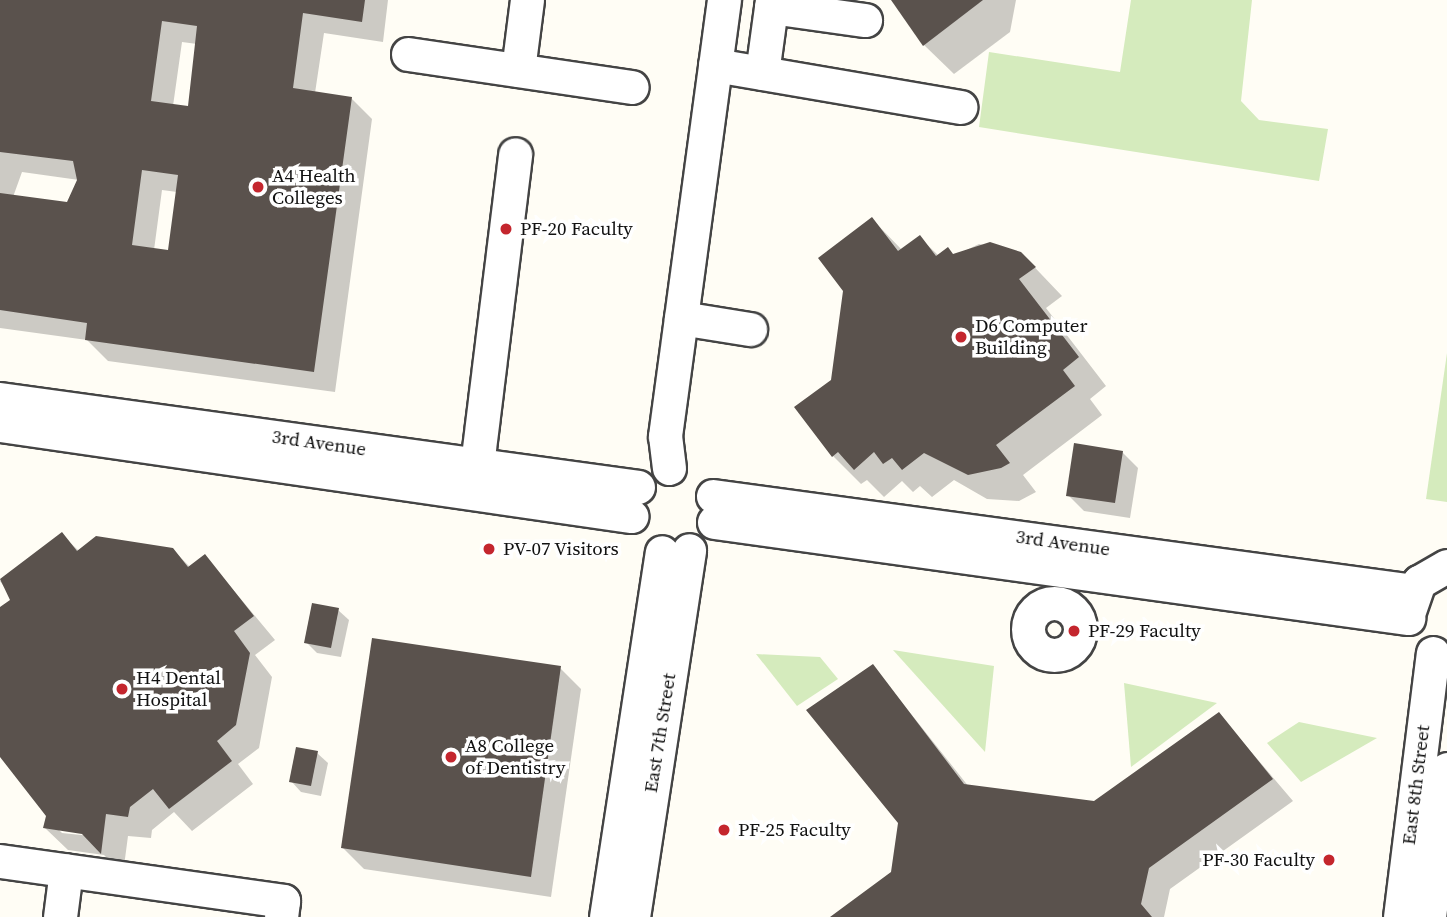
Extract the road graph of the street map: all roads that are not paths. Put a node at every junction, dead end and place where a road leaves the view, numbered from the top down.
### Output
1 (527, 0) edge
2 (724, 0) edge
3 (771, 3) edge
4 (865, 20) dead end
5 (408, 54) dead end
6 (715, 65) junction
7 (518, 70) junction
8 (762, 73) junction
9 (632, 87) dead end
10 (960, 107) dead end
11 (515, 154) dead end
12 (681, 318) junction
13 (750, 329) dead end
14 (0, 399) edge
15 (0, 425) edge
16 (477, 465) junction
17 (669, 468) junction
18 (634, 501) junction
19 (714, 509) junction
20 (675, 551) junction
21 (1027, 565) junction
22 (1447, 566) edge
23 (1089, 573) junction
24 (1411, 605) junction
25 (1440, 656) edge
26 (1447, 769) edge
27 (0, 861) edge
28 (66, 870) junction
29 (245, 906) edge
30 (282, 909) edge
31 (60, 917) edge
32 (606, 917) edge
33 (633, 917) edge
34 (1400, 917) edge
35 (1429, 917) edge

1 - 7 lane
2 - 6 lane
3 - 4 lane
3 - 8 lane
5 - 7 lane
6 - 8 lane
6 - 12 lane
7 - 9 lane
8 - 10 lane
11 - 16 lane
12 - 13 lane
12 - 17 lane
14 - 16 lane, 3rd Avenue
15 - 18 lane, 3rd Avenue
16 - 18 lane, 3rd Avenue
17 - 18 lane
17 - 19 lane
18 - 20 lane
19 - 20 lane
19 - 21 lane, 3rd Avenue
19 - 24 lane, 3rd Avenue
20 - 32 lane, East 7th Street
20 - 33 lane, East 7th Street
21 - 23 lane, 3rd Avenue
21 - 23 lane
22 - 24 lane
23 - 24 lane, 3rd Avenue
24 - 25 lane
25 - 34 lane, East 8th Street
26 - 35 lane, East 8th Street
27 - 28 lane
28 - 29 lane
28 - 31 lane
29 - 30 lane

